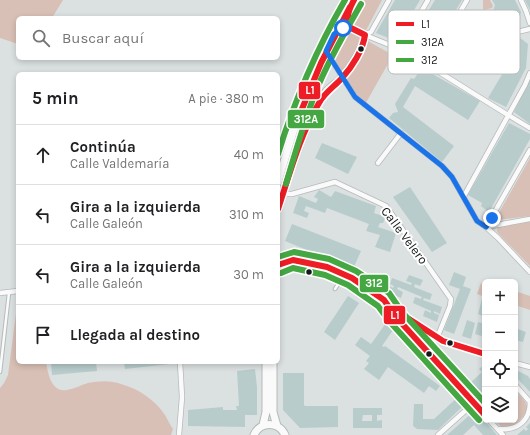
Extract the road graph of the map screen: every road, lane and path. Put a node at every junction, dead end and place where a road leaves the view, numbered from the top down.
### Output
1 (354, 0) edge
2 (389, 0) edge
3 (428, 0) edge
4 (467, 0) edge
5 (521, 0) edge
6 (422, 10) edge
7 (461, 10) edge
8 (348, 11) junction
9 (530, 22) edge
10 (349, 27) junction
11 (530, 29) edge
12 (520, 31) edge
13 (334, 34) junction
14 (369, 35) junction
15 (388, 43) edge
16 (326, 51) junction
17 (530, 73) edge
18 (442, 74) edge
19 (342, 78) junction
20 (508, 116) junction
21 (530, 128) edge
22 (401, 133) junction
23 (530, 150) edge
24 (378, 163) dead end
25 (280, 176) edge
26 (283, 194) junction
27 (464, 196) junction
28 (280, 203) edge
29 (530, 219) edge
30 (486, 227) junction
31 (280, 255) edge
32 (293, 260) junction
33 (280, 263) edge
34 (530, 272) edge
35 (344, 275) junction
36 (335, 289) dead end
37 (16, 291) edge
38 (9, 292) junction
39 (0, 293) edge
40 (384, 300) junction
41 (437, 338) junction
42 (482, 353) edge
43 (180, 364) edge
44 (266, 364) edge
45 (273, 364) edge
46 (518, 364) edge
47 (530, 368) edge
48 (0, 372) edge
49 (516, 387) edge
50 (482, 393) edge
51 (482, 398) edge
52 (474, 402) junction
53 (530, 402) edge
54 (480, 410) joint
55 (493, 423) edge
56 (263, 425) junction
57 (277, 426) junction
58 (498, 429) junction
59 (179, 435) edge
60 (254, 435) edge
61 (285, 435) edge
62 (438, 435) edge
63 (503, 435) edge

1 - 8 main road
2 - 14 street
3 - 6 street
4 - 7 street
5 - 9 street
8 - 10 main road
8 - 13 main road
10 - 13 main road
10 - 14 main road
11 - 12 street
13 - 16 main road
14 - 15 street
14 - 19 main road
16 - 19 street
16 - 25 main road
17 - 20 street
18 - 20 street
19 - 22 street
19 - 26 main road
20 - 21 street
20 - 27 street
22 - 24 street
22 - 27 street
23 - 30 street
26 - 28 main road
26 - 41 street, Calle Velero
27 - 30 street
29 - 30 street
30 - 34 street
31 - 32 street
32 - 33 street
32 - 35 street
35 - 36 lane
35 - 40 street
37 - 38 street
38 - 39 street
38 - 48 lane
40 - 41 street
40 - 52 street
41 - 42 street
43 - 59 street
44 - 56 main road
45 - 57 main road
46 - 47 street
49 - 53 street
50 - 52 street
51 - 54 street
52 - 54 street
52 - 62 street
53 - 58 street
55 - 58 street
56 - 57 main road
56 - 60 main road
57 - 61 main road
58 - 63 street

